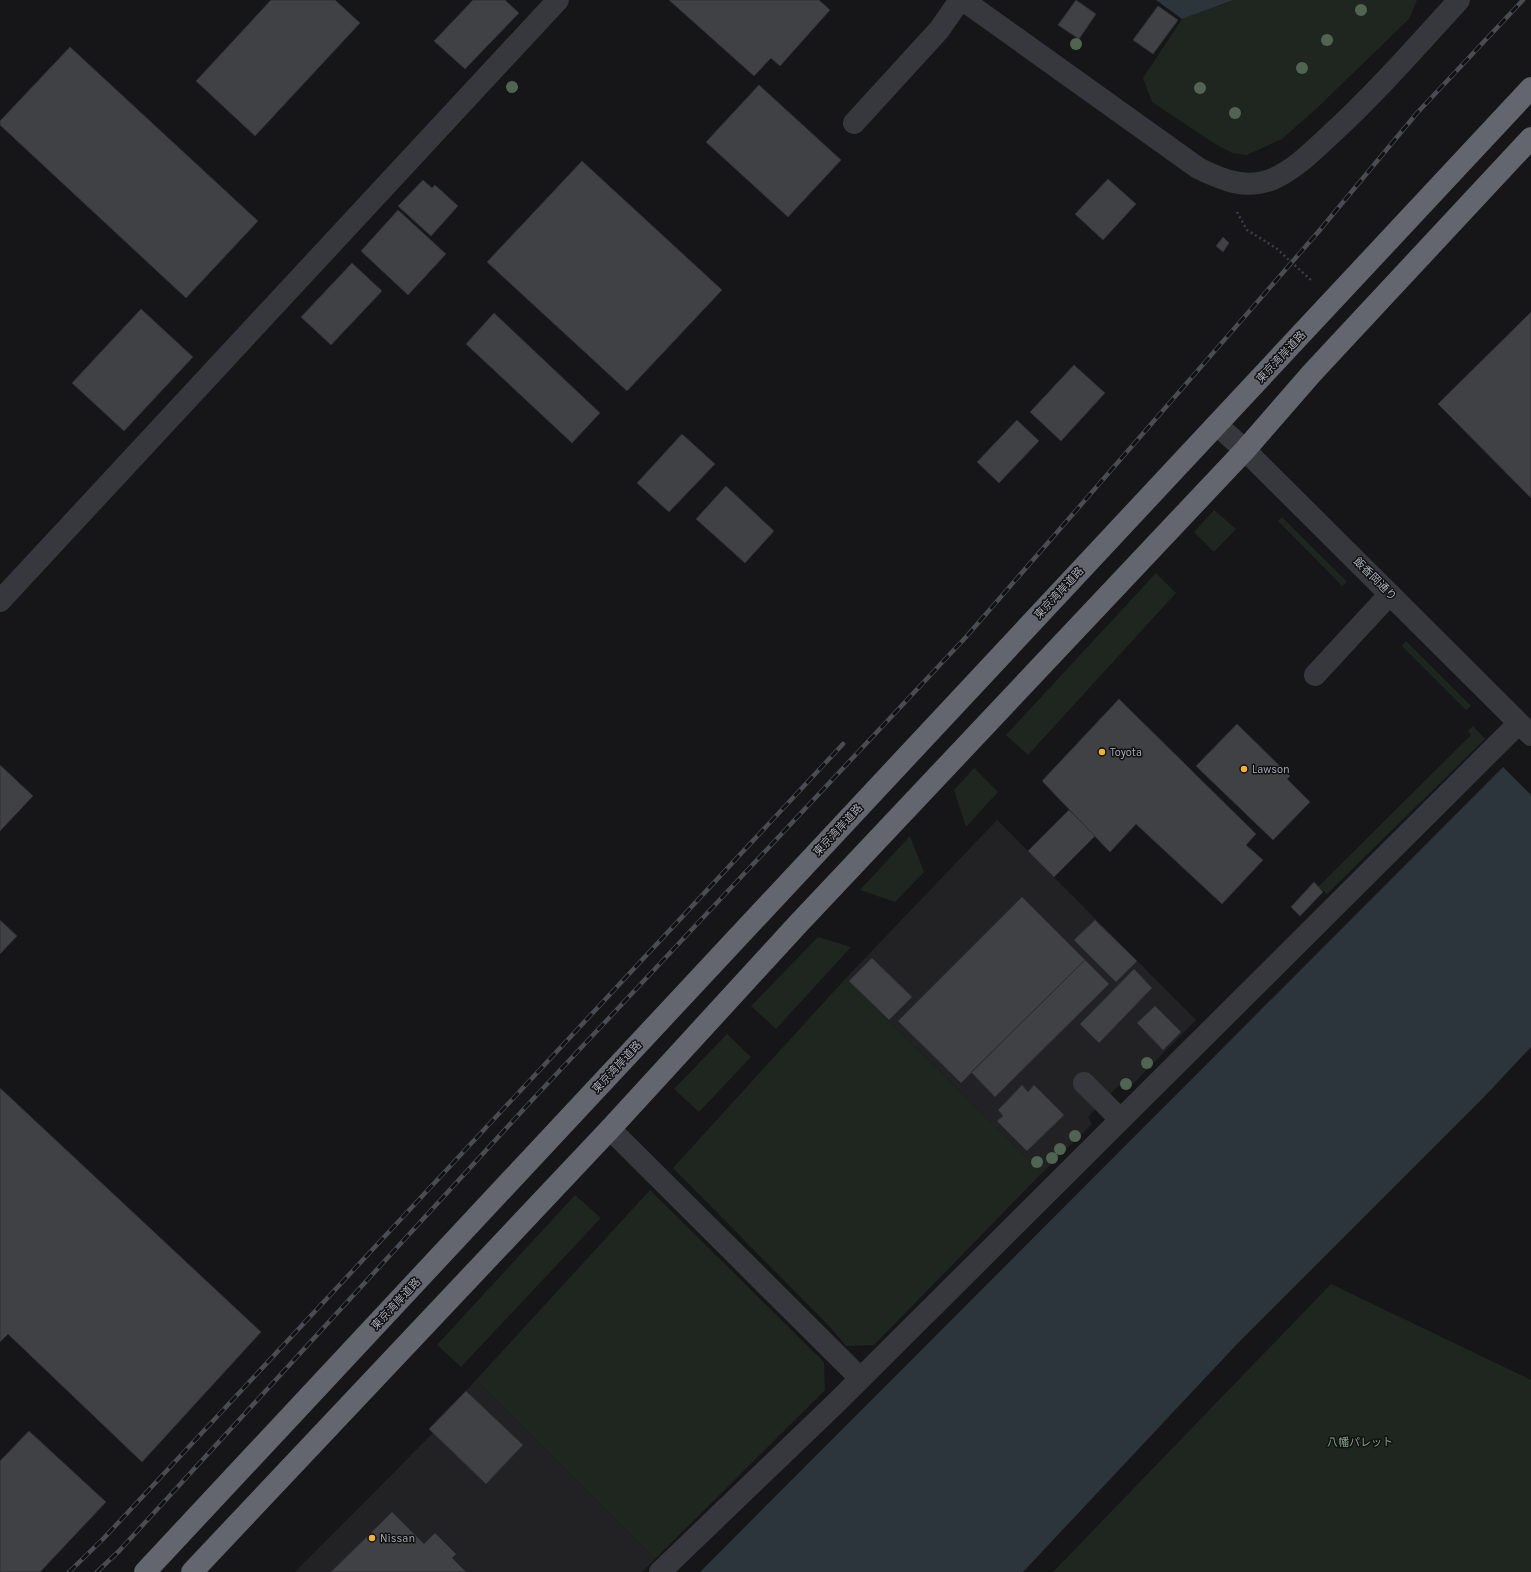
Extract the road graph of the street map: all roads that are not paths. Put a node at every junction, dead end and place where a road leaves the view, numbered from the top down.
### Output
1 (558, 0) edge
2 (962, 0) edge
3 (1459, 0) edge
4 (1531, 88) edge
5 (854, 123) dead end
6 (1531, 138) edge
7 (1216, 425) junction
8 (1245, 450) junction
9 (1390, 594) junction
10 (0, 601) edge
11 (1315, 675) dead end
12 (1525, 729) edge
13 (1084, 1083) dead end
14 (1120, 1119) junction
15 (610, 1129) junction
16 (860, 1378) junction
17 (145, 1572) edge
18 (192, 1572) edge
19 (660, 1572) edge

1 - 10 street
2 - 3 street
2 - 5 street
4 - 7 highway, 東京湾岸道路
6 - 8 highway
7 - 8 street, 飯香岡通り
7 - 17 highway, 東京湾岸道路
8 - 9 street, 飯香岡通り
8 - 15 highway
9 - 11 street
9 - 12 street, 飯香岡通り
12 - 14 street
13 - 14 street
14 - 16 street
15 - 16 street
15 - 18 highway
16 - 19 street

